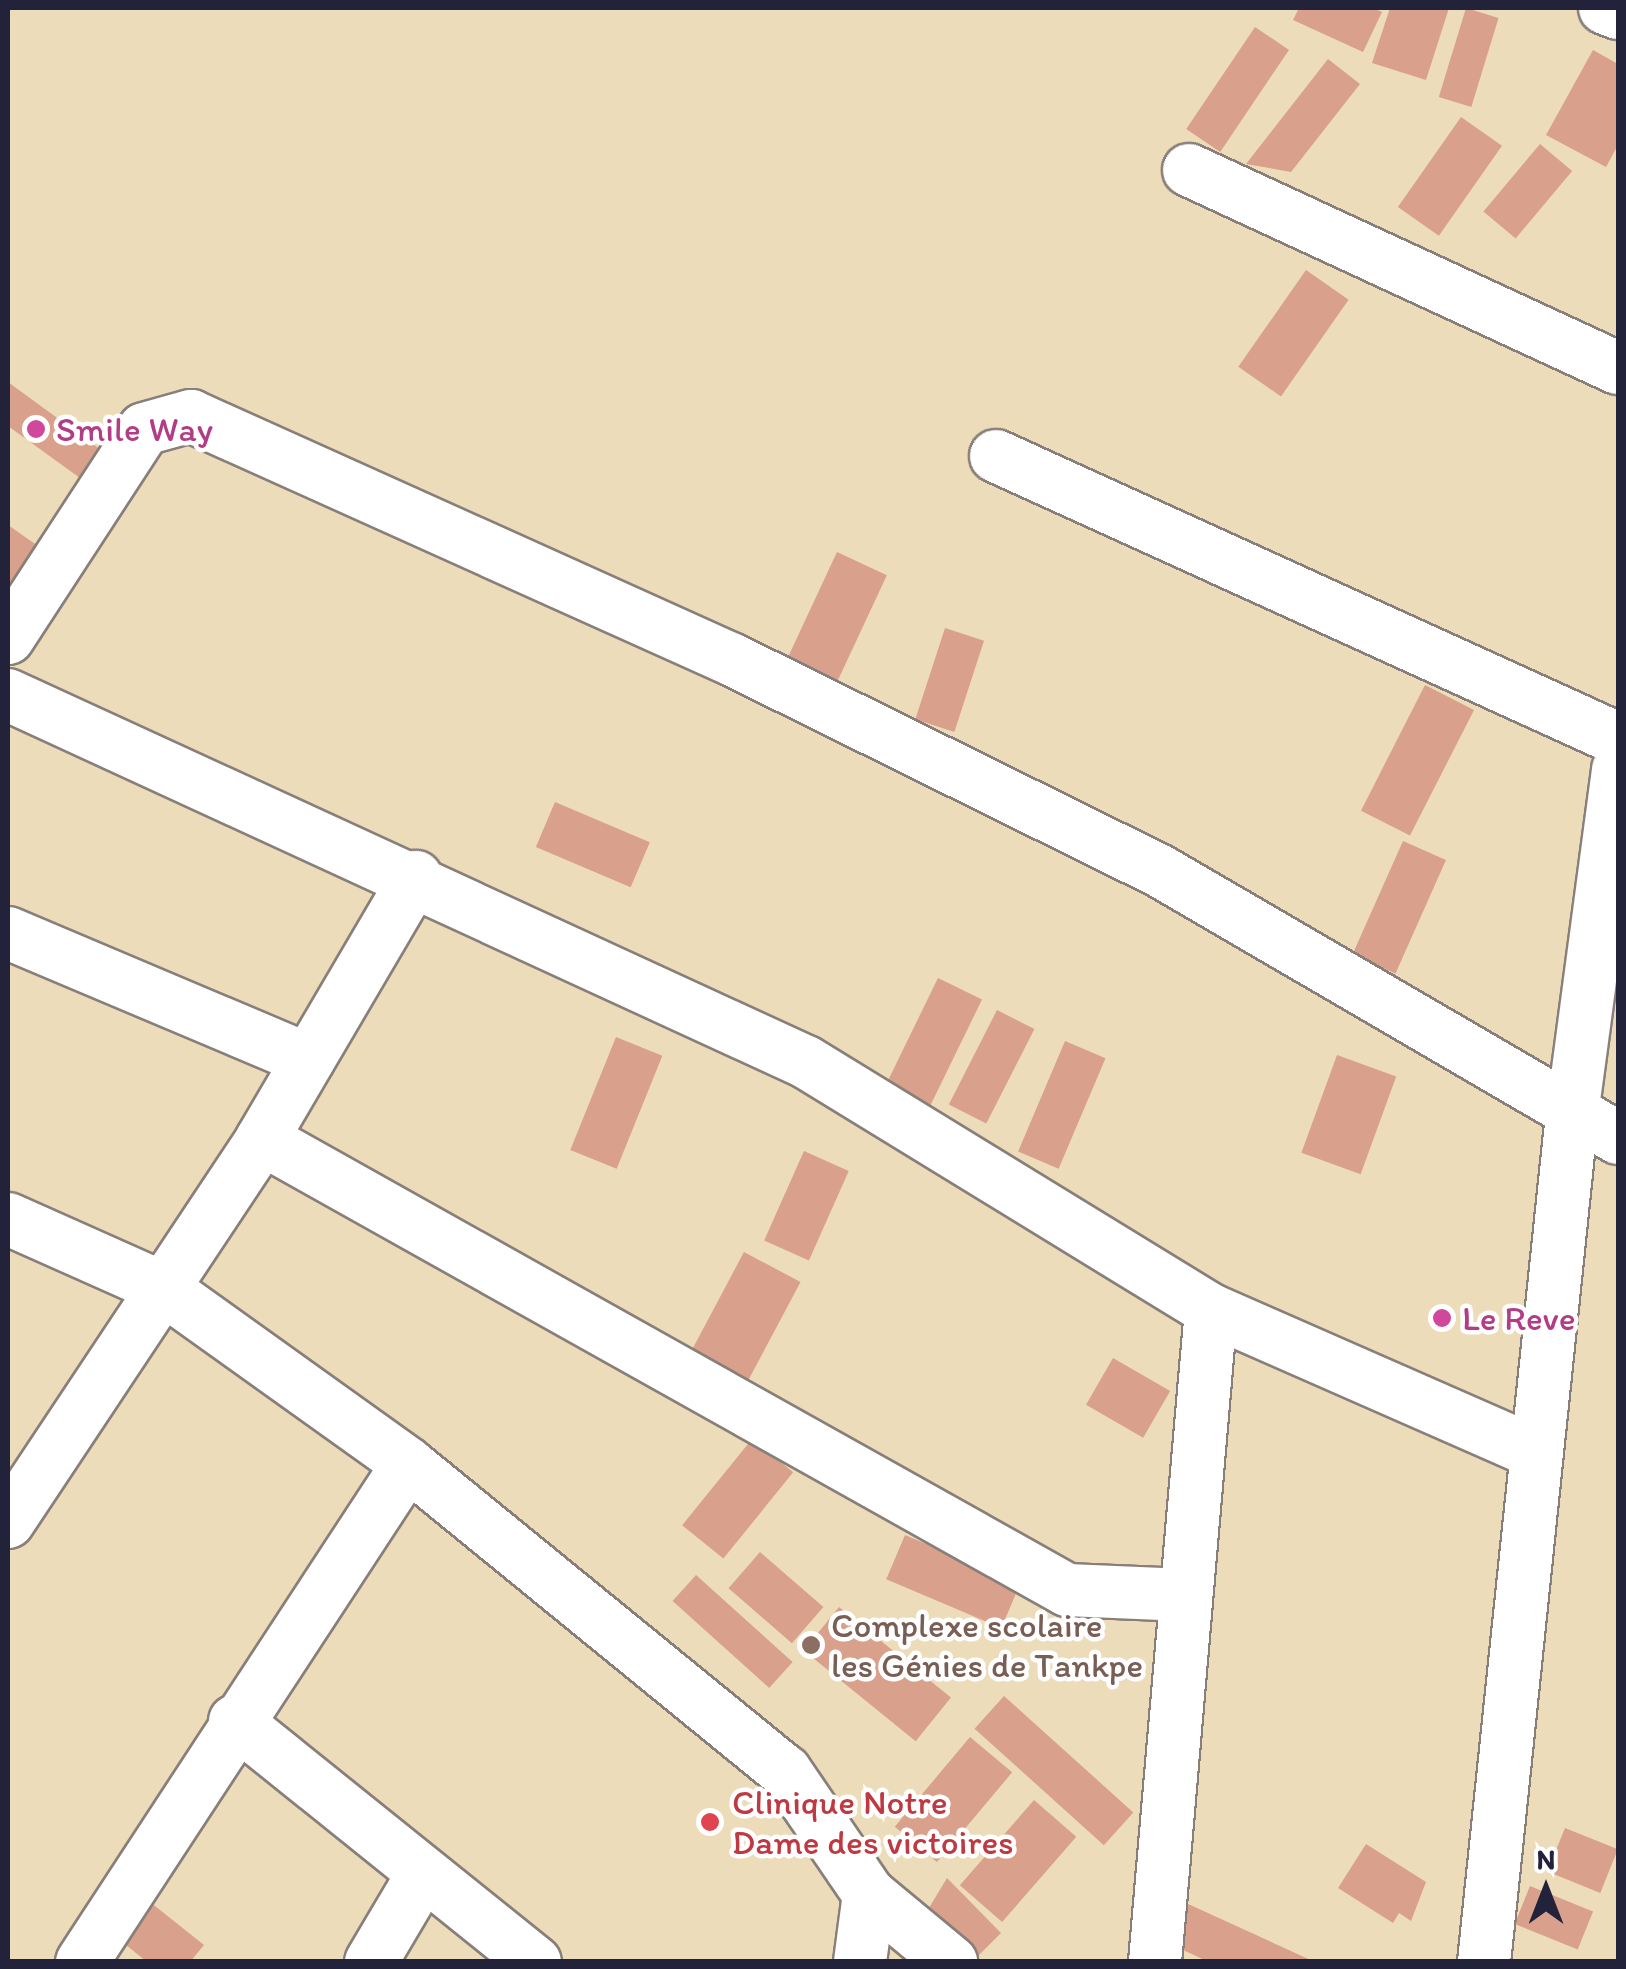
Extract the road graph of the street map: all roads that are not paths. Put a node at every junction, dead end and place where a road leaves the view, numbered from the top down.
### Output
1 (1605, 8) edge
2 (1618, 13) edge
3 (1189, 170) dead end
4 (1618, 368) edge
5 (996, 456) dead end
6 (8, 638) edge
7 (8, 696) edge
8 (1618, 739) edge
9 (1618, 768) edge
10 (416, 876) junction
11 (8, 933) edge
12 (308, 1060) junction
13 (1572, 1115) junction
14 (1618, 1138) edge
15 (262, 1140) junction
16 (8, 1220) edge
17 (162, 1287) junction
18 (1211, 1310) junction
19 (1536, 1453) junction
20 (408, 1464) junction
21 (8, 1522) edge
22 (1186, 1595) junction
23 (235, 1722) junction
24 (423, 1874) junction
25 (870, 1894) junction
26 (82, 1962) edge
27 (371, 1962) edge
28 (534, 1962) edge
29 (860, 1962) edge
30 (951, 1962) edge
31 (1155, 1962) edge
32 (1484, 1962) edge

1 - 2 street
3 - 4 street
5 - 8 street
6 - 13 street
7 - 10 street
9 - 13 street
10 - 12 street
10 - 18 street
11 - 12 street
12 - 15 street
13 - 14 street
13 - 19 street
15 - 17 street
15 - 22 street
16 - 17 street
17 - 20 street
17 - 21 street
18 - 19 street
18 - 22 street
19 - 32 street
20 - 23 street
20 - 25 street
22 - 31 street
23 - 24 street
23 - 26 street
24 - 27 street
24 - 28 street
25 - 29 street
25 - 30 street

